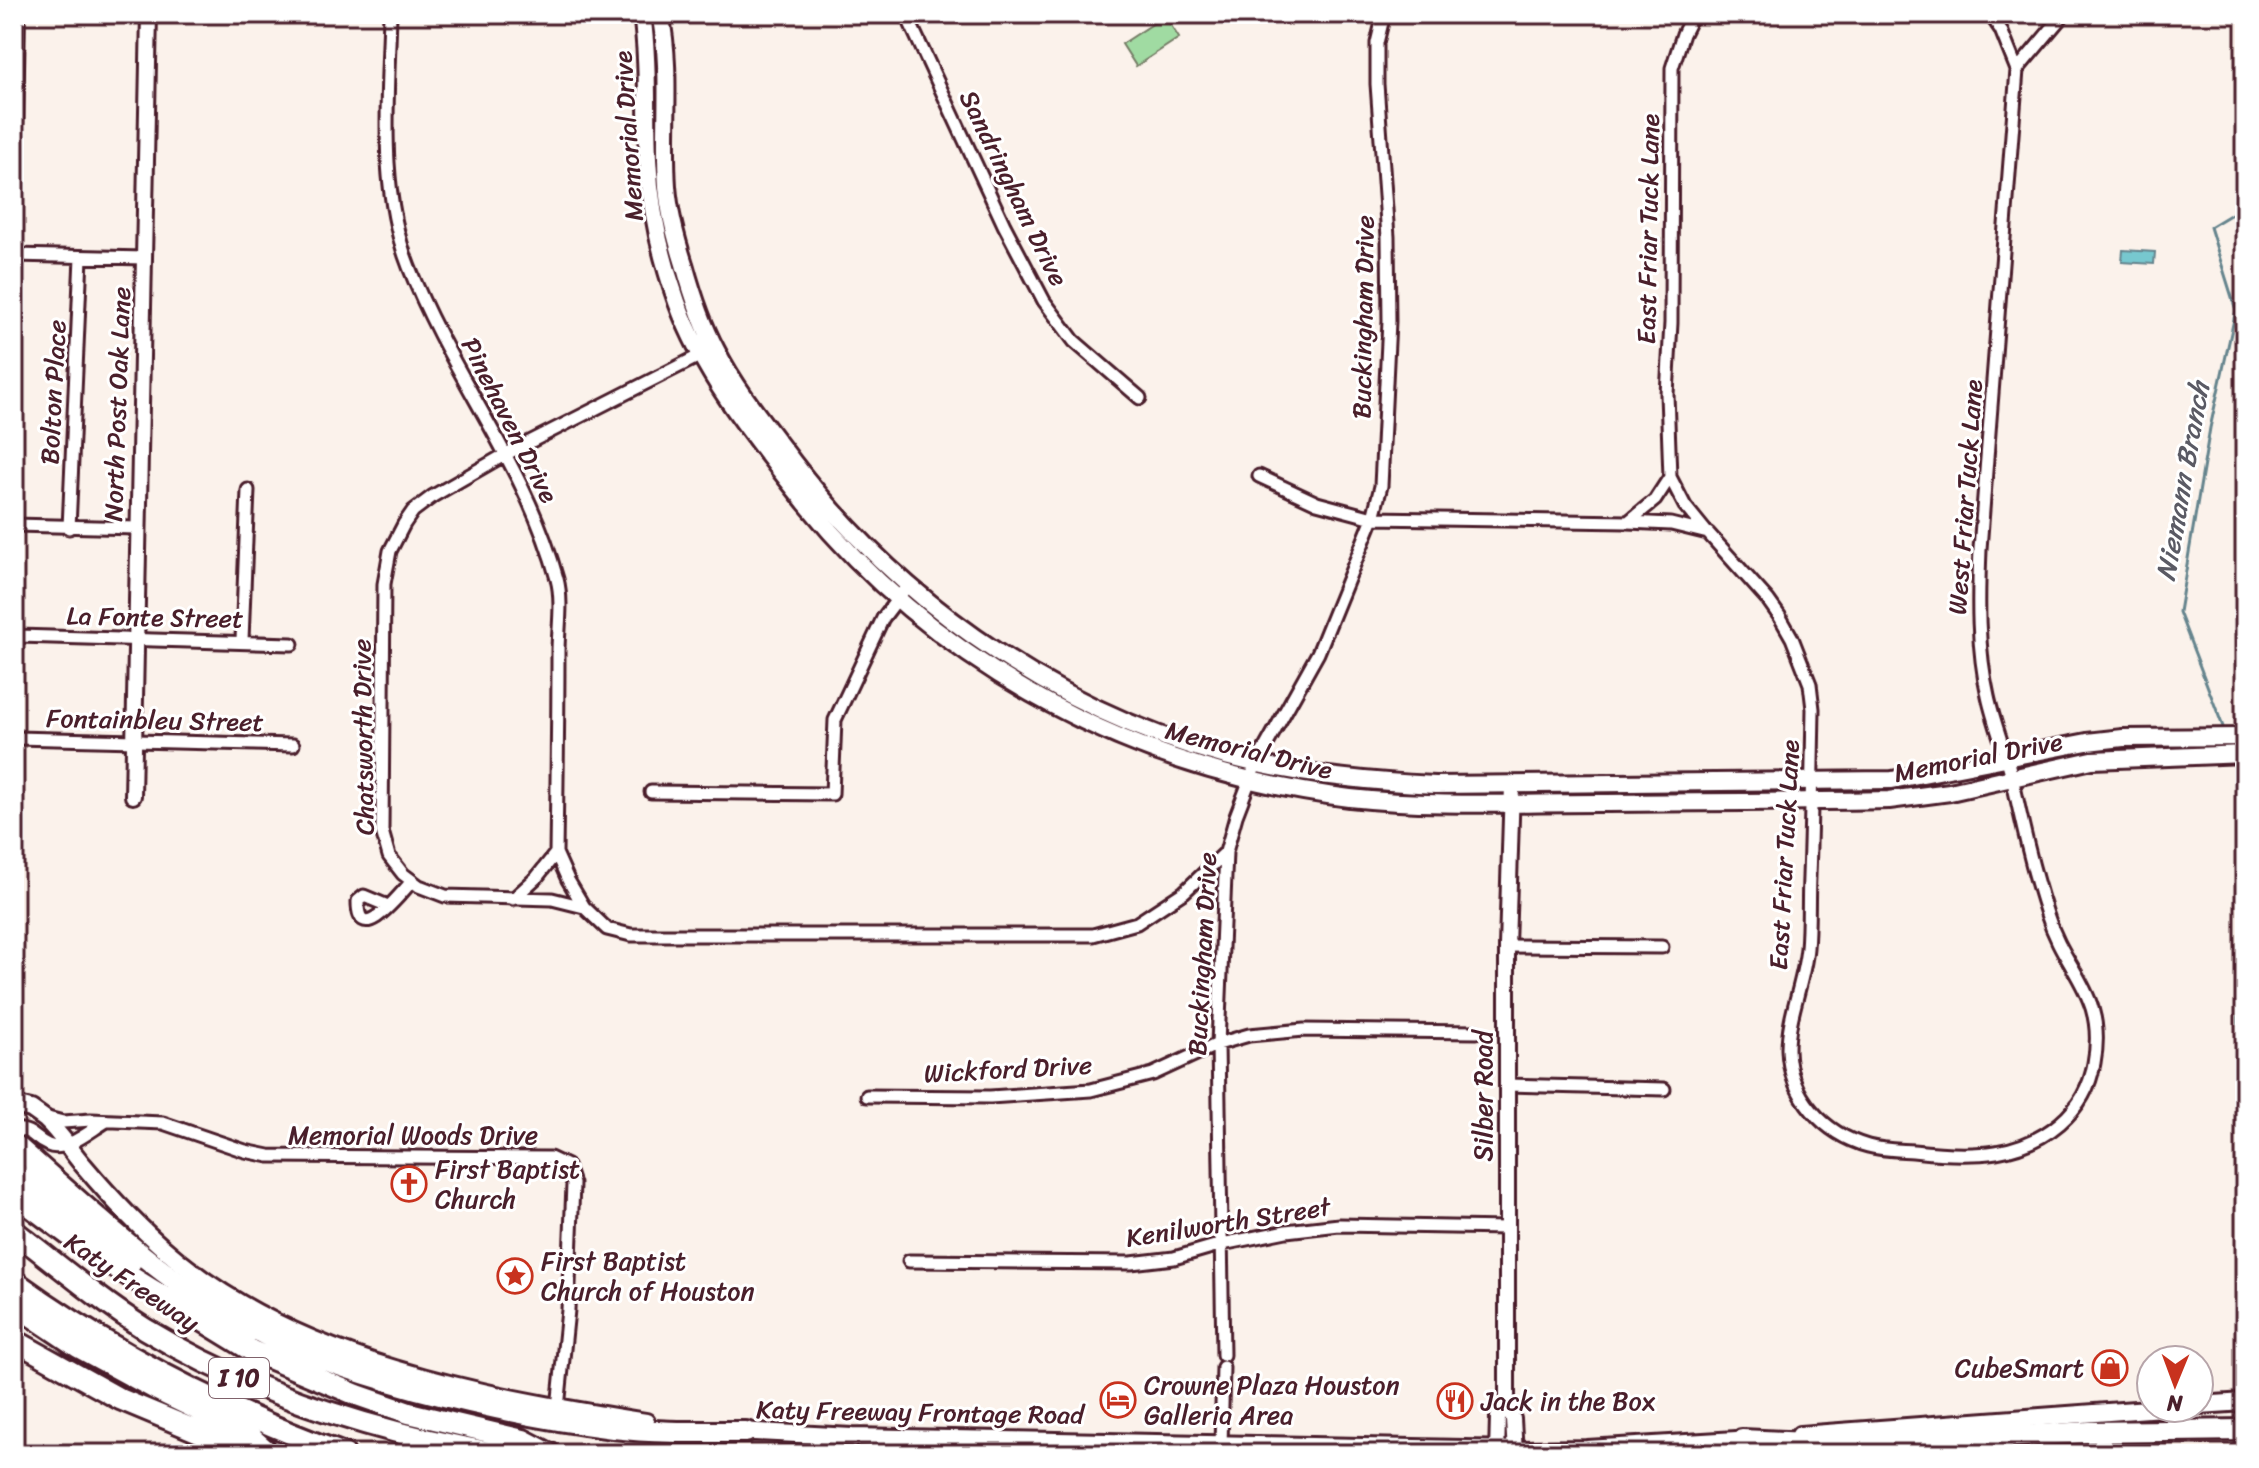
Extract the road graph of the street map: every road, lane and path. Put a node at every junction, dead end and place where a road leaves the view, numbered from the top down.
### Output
1 (16, 14) edge
2 (149, 14) edge
3 (390, 14) edge
4 (642, 14) edge
5 (660, 14) edge
6 (906, 14) edge
7 (1384, 14) edge
8 (1693, 14) edge
9 (1990, 14) edge
10 (2064, 14) edge
11 (2017, 70) junction
12 (14, 121) edge
13 (664, 221) junction
14 (14, 255) edge
15 (81, 257) junction
16 (145, 258) junction
17 (708, 352) junction
18 (1140, 398) dead end
19 (506, 454) junction
20 (1259, 476) dead end
21 (1670, 477) junction
22 (248, 490) dead end
23 (1373, 518) junction
24 (1628, 522) junction
25 (14, 525) edge
26 (69, 528) junction
27 (137, 528) junction
28 (1708, 533) junction
29 (903, 591) junction
30 (18, 636) dead end
31 (137, 639) junction
32 (242, 640) junction
33 (292, 644) dead end
34 (1066, 694) junction
35 (1058, 709) junction
36 (2245, 737) edge
37 (16, 738) dead end
38 (134, 742) junction
39 (293, 745) dead end
40 (2245, 754) edge
41 (2007, 759) junction
42 (1256, 764) junction
43 (2012, 776) junction
44 (1249, 780) junction
45 (1694, 783) junction
46 (1812, 783) junction
47 (1512, 786) junction
48 (651, 792) dead end
49 (133, 796) dead end
50 (1812, 801) junction
51 (1694, 802) junction
52 (1512, 803) junction
53 (1226, 852) junction
54 (556, 853) junction
55 (412, 881) junction
56 (513, 899) junction
57 (388, 906) dead end
58 (584, 907) junction
59 (1507, 946) junction
60 (1662, 947) dead end
61 (1477, 1032) dead end
62 (1218, 1044) junction
63 (1507, 1085) junction
64 (1664, 1089) dead end
65 (867, 1096) dead end
66 (14, 1105) edge
67 (41, 1115) junction
68 (114, 1120) junction
69 (14, 1129) edge
70 (2037, 1139) joint
71 (66, 1143) junction
72 (14, 1144) edge
73 (14, 1171) edge
74 (14, 1194) edge
75 (1507, 1228) junction
76 (14, 1231) edge
77 (1222, 1244) junction
78 (909, 1261) dead end
79 (14, 1281) edge
80 (14, 1304) edge
81 (222, 1335) junction
82 (14, 1340) edge
83 (2245, 1402) edge
84 (2215, 1404) edge
85 (1507, 1407) junction
86 (558, 1408) junction
87 (2135, 1410) edge
88 (2245, 1430) edge
89 (746, 1432) junction
90 (1742, 1440) junction
91 (1713, 1442) junction
92 (1221, 1445) junction
93 (1441, 1452) edge
94 (1497, 1452) edge
95 (1516, 1452) edge
96 (268, 1454) edge
97 (344, 1454) edge
98 (498, 1454) edge
99 (550, 1454) edge
100 (1683, 1454) edge

1 - 12 main road
2 - 16 street, North Post Oak Lane
3 - 19 street, Pinehaven Drive
4 - 13 main road, Memorial Drive
5 - 13 main road, Memorial Drive
6 - 18 street, Sandringham Drive
7 - 23 street, Buckingham Drive
8 - 21 street, East Friar Tuck Lane
9 - 11 street, West Friar Tuck Lane
10 - 11 street
11 - 41 street, West Friar Tuck Lane
13 - 17 main road, Memorial Drive
14 - 15 street
15 - 16 street
15 - 26 street, Bolton Place
16 - 27 street, North Post Oak Lane
17 - 19 street, Chatsworth Drive
17 - 29 main road, Memorial Drive
19 - 54 street, Pinehaven Drive
19 - 55 street, Chatsworth Drive
20 - 23 street
21 - 24 street
21 - 28 street, East Friar Tuck Lane
22 - 32 street
23 - 24 street
23 - 42 street, Buckingham Drive
24 - 28 street
25 - 26 street
26 - 27 street
27 - 31 street, North Post Oak Lane
28 - 46 street, East Friar Tuck Lane
29 - 34 main road, Memorial Drive
29 - 35 main road, Memorial Drive
29 - 48 street
30 - 31 street, La Fonte Street
31 - 32 street, La Fonte Street
31 - 38 street, North Post Oak Lane
32 - 33 street, La Fonte Street
34 - 35 main road
34 - 42 main road, Memorial Drive
35 - 44 main road, Memorial Drive
36 - 41 main road, Memorial Drive
37 - 38 street, Fontainbleu Street
38 - 39 street, Fontainbleu Street
38 - 49 street, North Post Oak Lane
40 - 43 main road, Memorial Drive
41 - 43 street, West Friar Tuck Lane
41 - 46 main road, Memorial Drive
42 - 44 street, Buckingham Drive
42 - 47 main road, Memorial Drive
43 - 50 main road, Memorial Drive
43 - 70 street, West Friar Tuck Lane
44 - 52 main road, Memorial Drive
44 - 53 street, Buckingham Drive
45 - 46 main road, Memorial Drive
45 - 47 main road, Memorial Drive
45 - 51 main road
46 - 50 street, East Friar Tuck Lane
47 - 52 street, Silber Road
50 - 51 main road, Memorial Drive
50 - 70 street, East Friar Tuck Lane
51 - 52 main road, Memorial Drive
52 - 59 street, Silber Road
53 - 58 street, Chatsworth Drive
53 - 62 street, Buckingham Drive
54 - 56 street
54 - 58 street, Pinehaven Drive
55 - 56 street, Chatsworth Drive
55 - 57 street
56 - 58 street, Chatsworth Drive
59 - 60 street
59 - 63 street, Silber Road
61 - 62 street, Wickford Drive
62 - 65 street, Wickford Drive
62 - 77 street, Buckingham Drive
63 - 64 street
63 - 75 street, Silber Road
66 - 67 main road, Katy Freeway Frontage Road
67 - 68 street, Memorial Woods Drive
67 - 71 main road, Katy Freeway Frontage Road
68 - 71 street, Memorial Woods Drive
68 - 86 street, Memorial Woods Drive
69 - 71 street
71 - 86 main road, Katy Freeway Frontage Road
72 - 89 highway
73 - 81 highway
74 - 81 highway
75 - 77 street, Kenilworth Street
75 - 85 street, Silber Road
76 - 98 highway, Katy Freeway / I 10
77 - 78 street, Kenilworth Street
77 - 92 street, Buckingham Drive
79 - 97 highway
80 - 96 highway, I 10
81 - 99 highway
82 - 96 highway
83 - 84 main road
85 - 94 street, Silber Road
85 - 95 street, Silber Road
86 - 89 main road, Katy Freeway Frontage Road
87 - 90 main road, Katy Freeway Frontage Road
88 - 90 highway
89 - 92 main road, Katy Freeway Frontage Road
90 - 91 main road, Katy Freeway Frontage Road
91 - 95 main road, Katy Freeway Frontage Road
91 - 100 main road
92 - 93 main road, Katy Freeway Frontage Road
93 - 94 main road, Katy Freeway Frontage Road
94 - 95 main road, Katy Freeway Frontage Road

